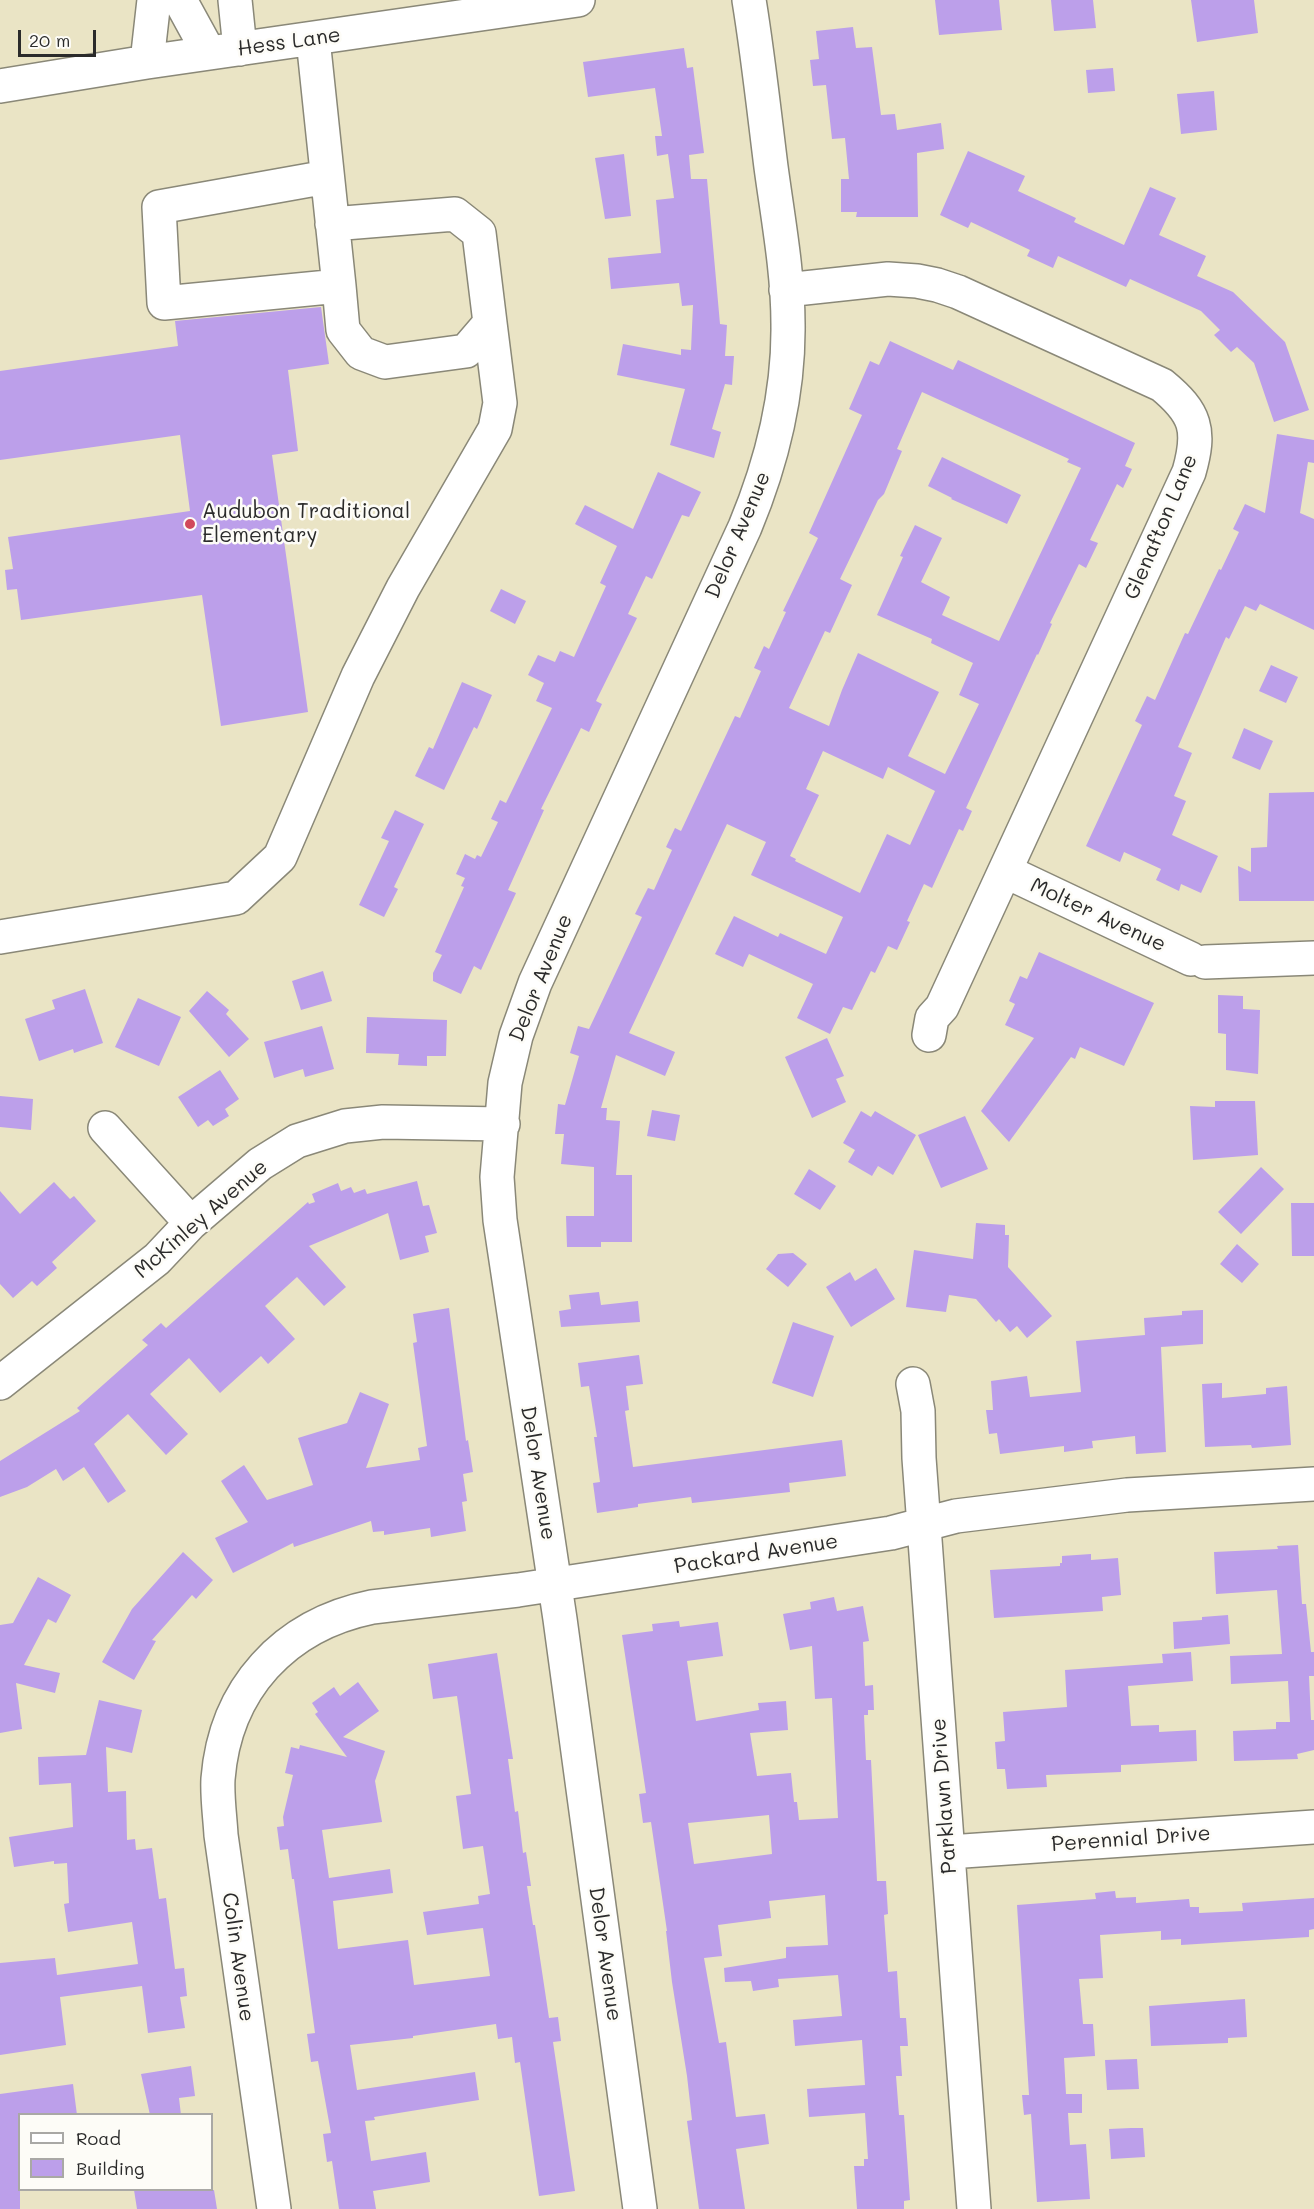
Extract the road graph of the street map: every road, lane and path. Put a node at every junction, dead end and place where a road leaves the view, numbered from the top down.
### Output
1 (154, 0) edge
2 (180, 0) edge
3 (235, 0) edge
4 (578, 0) edge
5 (749, 0) edge
6 (313, 39) junction
7 (225, 51) junction
8 (147, 62) junction
9 (0, 86) edge
10 (327, 177) junction
11 (332, 224) junction
12 (339, 286) junction
13 (786, 290) junction
14 (490, 323) junction
15 (1005, 871) junction
16 (0, 937) edge
17 (1314, 958) edge
18 (929, 1035) dead end
19 (503, 1124) junction
20 (105, 1128) dead end
21 (191, 1223) junction
22 (0, 1383) edge
23 (913, 1384) dead end
24 (1314, 1484) edge
25 (924, 1524) junction
26 (554, 1584) junction
27 (237, 1707) joint
28 (1314, 1827) edge
29 (949, 1852) junction
30 (274, 2209) edge
31 (640, 2209) edge
32 (974, 2209) edge

1 - 8 street
2 - 7 street
3 - 7 street
4 - 6 street, Hess Lane
5 - 13 street, Delor Avenue
6 - 7 street, Hess Lane
6 - 10 street
7 - 8 street, Hess Lane
8 - 9 street, Hess Lane
10 - 11 street
10 - 12 street
11 - 12 street
11 - 14 street
12 - 14 street
13 - 15 street, Glenafton Lane
13 - 19 street, Delor Avenue
14 - 16 street
15 - 17 street, Molter Avenue
15 - 18 street, Glenafton Lane
19 - 21 street, McKinley Avenue
19 - 26 street, Delor Avenue
20 - 21 street
21 - 22 street, McKinley Avenue
23 - 25 street, Parklawn Drive
24 - 25 street, Packard Avenue
25 - 26 street, Packard Avenue
25 - 29 street, Parklawn Drive
26 - 27 street, Packard Avenue
26 - 31 street, Delor Avenue
27 - 30 street, Colin Avenue
28 - 29 street, Perennial Drive
29 - 32 street, Parklawn Drive

